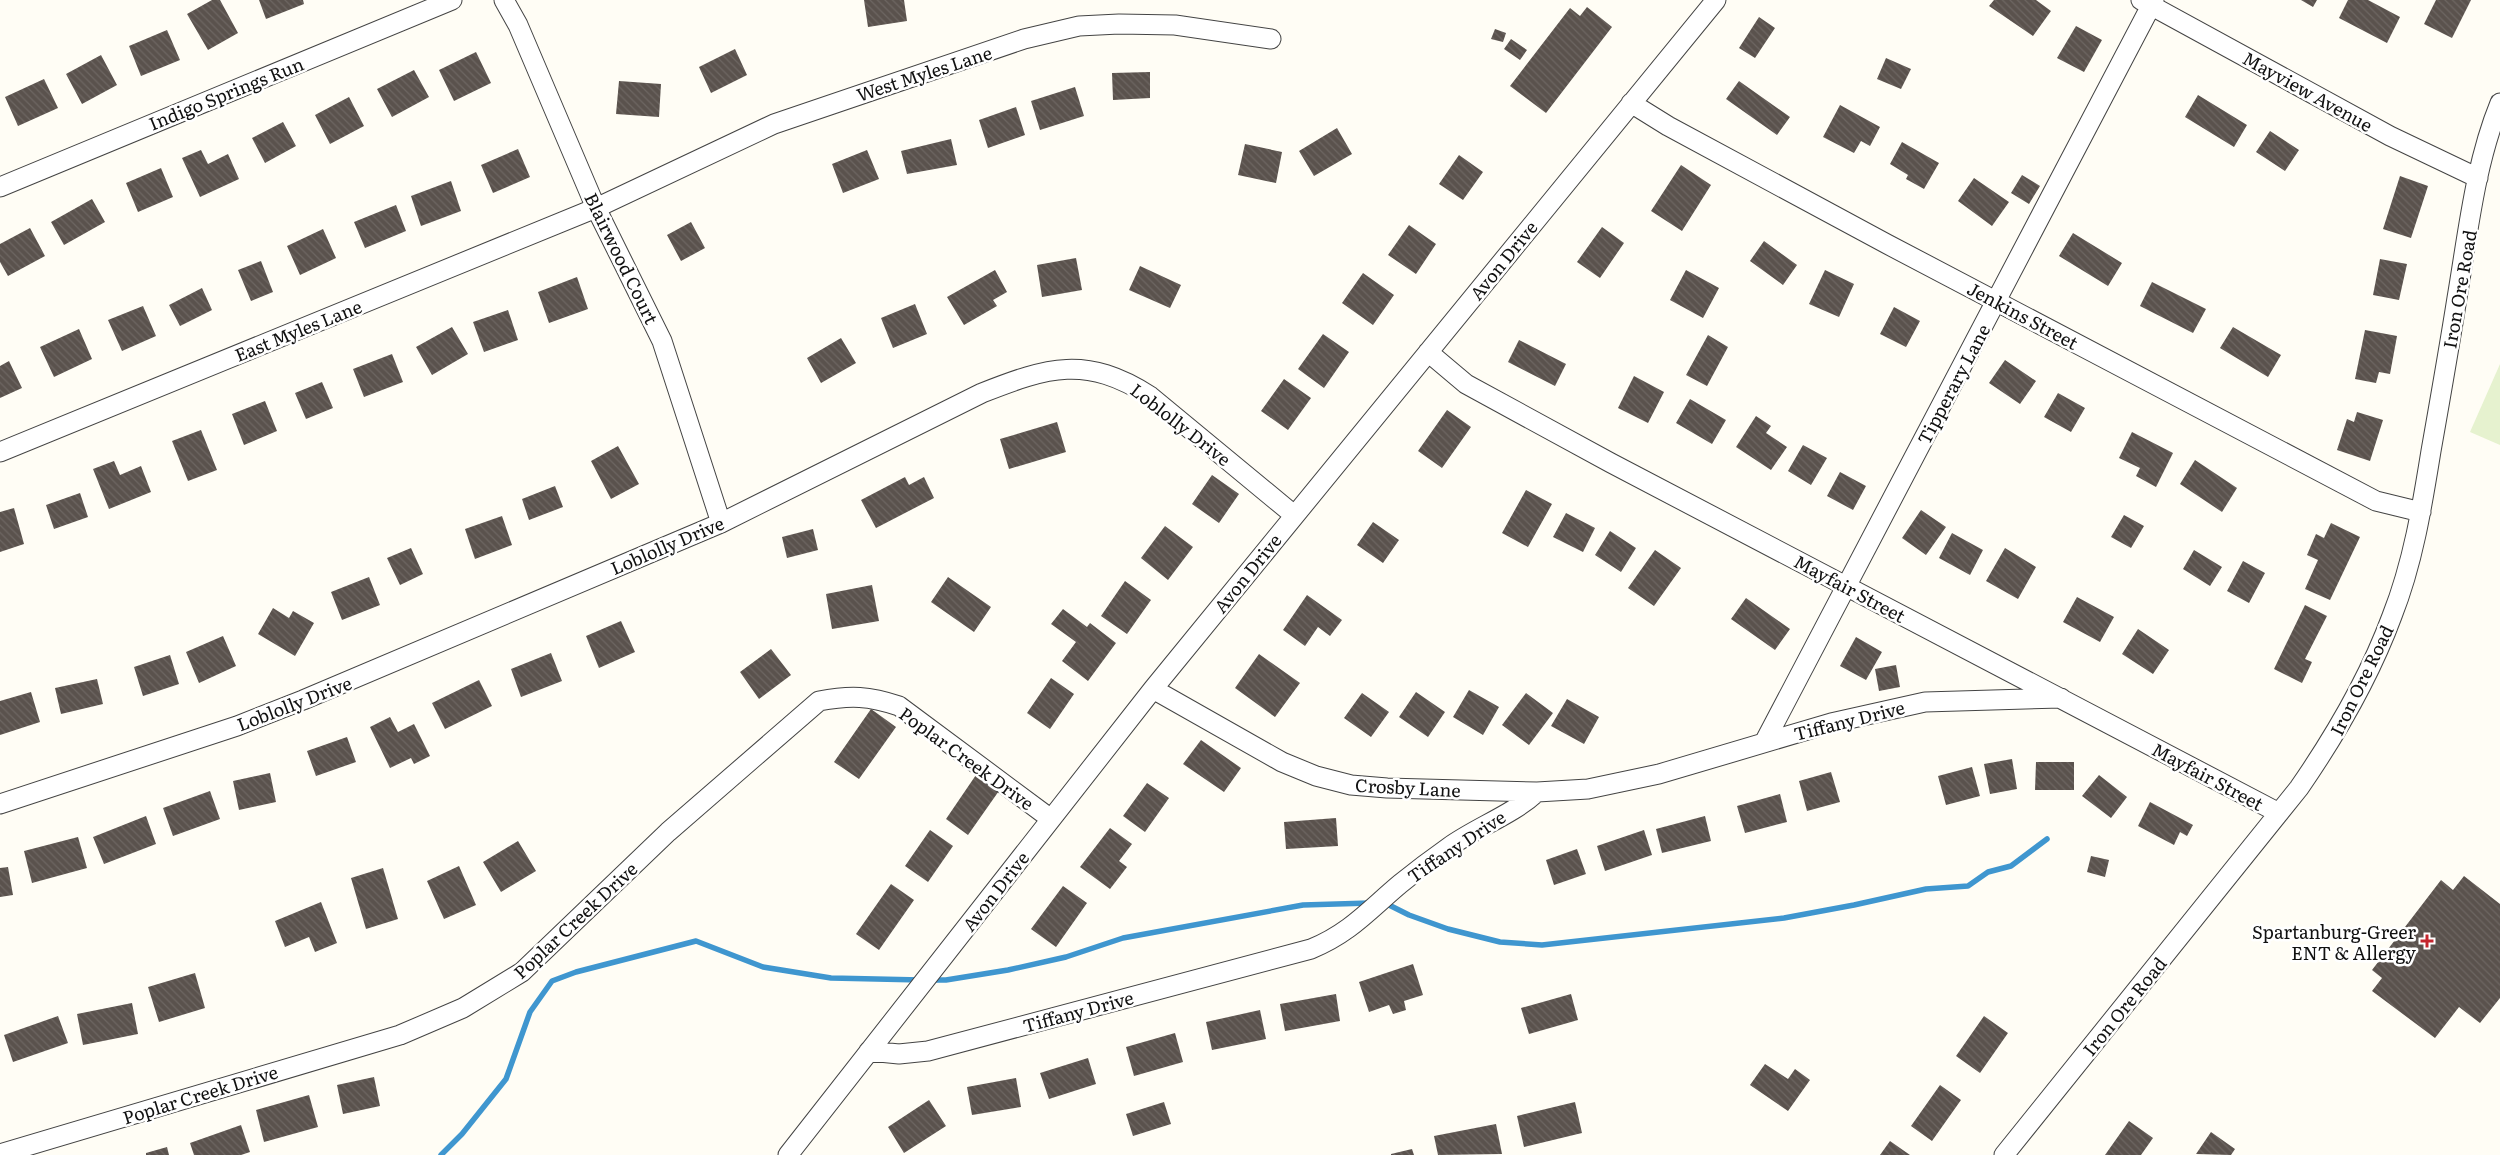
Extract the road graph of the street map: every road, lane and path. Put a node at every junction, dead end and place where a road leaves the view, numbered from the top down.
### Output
1 (452, 0) edge
2 (504, 0) edge
3 (1716, 0) edge
4 (2149, 2) edge
5 (1271, 39) dead end
6 (2500, 102) edge
7 (1631, 103) junction
8 (2478, 178) junction
9 (0, 187) edge
10 (596, 208) junction
11 (1997, 302) junction
12 (1428, 352) junction
13 (0, 452) edge
14 (2421, 512) junction
15 (1294, 516) junction
16 (721, 523) junction
17 (1846, 586) junction
18 (1153, 689) junction
19 (2062, 698) junction
20 (1765, 741) junction
21 (1537, 792) junction
22 (0, 804) edge
23 (2279, 813) junction
24 (1051, 819) junction
25 (869, 1051) junction
26 (0, 1154) edge
27 (788, 1155) edge
28 (2004, 1155) edge

1 - 9 street, Indigo Springs Run
2 - 10 street, Blairwood Court
3 - 7 street, Avon Drive
4 - 8 street, Mayview Avenue
4 - 11 street, Tipperary Lane
5 - 10 street, West Myles Lane
6 - 8 street, Iron Ore Road
7 - 11 street, Jenkins Street
7 - 12 street, Avon Drive
8 - 14 street, Iron Ore Road
10 - 13 street, East Myles Lane
10 - 16 street, Blairwood Court
11 - 14 street, Jenkins Street
11 - 17 street, Tipperary Lane
12 - 15 street, Avon Drive
12 - 17 street, Mayfair Street
14 - 23 street, Iron Ore Road
15 - 16 street, Loblolly Drive
15 - 18 street, Avon Drive
16 - 22 street, Loblolly Drive
17 - 19 street, Mayfair Street
17 - 20 street, Tipperary Lane
18 - 21 street, Crosby Lane
18 - 24 street, Avon Drive
19 - 20 street, Tiffany Drive
19 - 23 street, Mayfair Street
20 - 21 street, Tiffany Drive
21 - 25 street, Tiffany Drive
23 - 28 street, Iron Ore Road
24 - 25 street, Avon Drive
24 - 26 street, Poplar Creek Drive
25 - 27 street, Avon Drive

